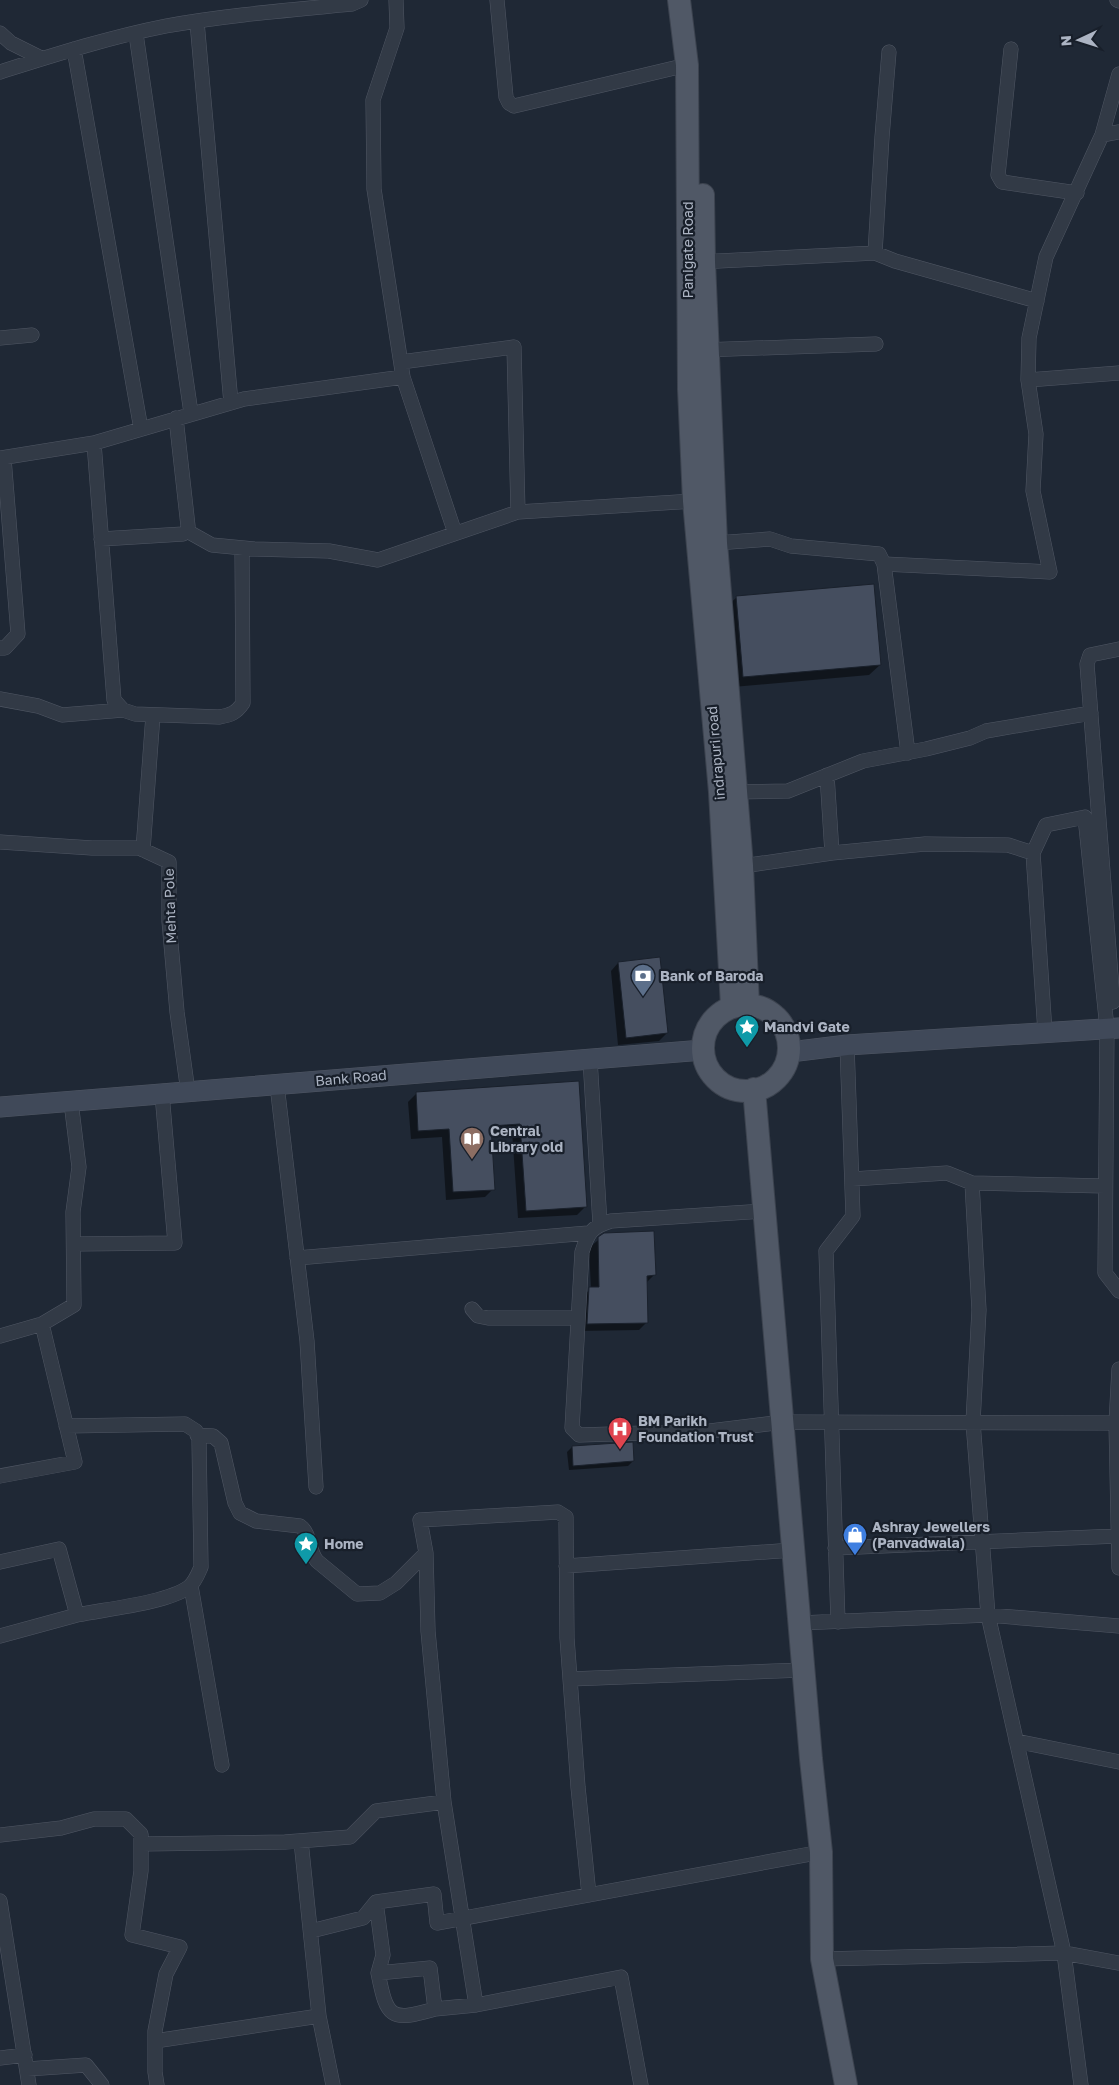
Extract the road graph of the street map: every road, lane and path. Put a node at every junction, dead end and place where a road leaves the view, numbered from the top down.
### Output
1 (361, 0) edge
2 (396, 0) edge
3 (497, 0) edge
4 (679, 0) edge
5 (692, 0) edge
6 (197, 22) junction
7 (0, 33) edge
8 (136, 34) junction
9 (74, 49) junction
10 (1011, 50) dead end
11 (889, 52) dead end
12 (41, 58) junction
13 (687, 65) junction
14 (0, 72) edge
15 (1119, 74) edge
16 (1119, 132) edge
17 (1102, 135) junction
18 (1076, 193) junction
19 (875, 253) junction
20 (696, 261) junction
21 (1037, 301) junction
22 (32, 335) dead end
23 (0, 338) edge
24 (876, 344) dead end
25 (698, 350) junction
26 (401, 362) junction
27 (1119, 373) edge
28 (403, 377) junction
29 (1028, 380) junction
30 (231, 403) junction
31 (191, 413) junction
32 (176, 418) junction
33 (141, 429) junction
34 (94, 443) junction
35 (2, 458) edge
36 (694, 501) junction
37 (518, 512) junction
38 (187, 531) junction
39 (455, 533) junction
40 (101, 539) junction
41 (716, 543) junction
42 (242, 548) junction
43 (884, 564) junction
44 (0, 648) edge
45 (1119, 649) edge
46 (0, 699) edge
47 (123, 710) junction
48 (1091, 713) junction
49 (153, 715) junction
50 (908, 753) junction
51 (827, 775) junction
52 (728, 792) junction
53 (0, 842) edge
54 (144, 850) junction
55 (832, 852) junction
56 (1033, 853) junction
57 (734, 867) junction
58 (740, 1006) junction
59 (1114, 1028) edge
60 (1045, 1032) junction
61 (847, 1045) junction
62 (703, 1050) junction
63 (790, 1052) junction
64 (590, 1059) junction
65 (277, 1084) junction
66 (754, 1089) junction
67 (188, 1092) junction
68 (162, 1094) junction
69 (72, 1102) junction
70 (0, 1108) edge
71 (852, 1179) junction
72 (972, 1183) junction
73 (1106, 1186) junction
74 (764, 1211) junction
75 (600, 1224) junction
76 (588, 1233) junction
77 (74, 1244) junction
78 (297, 1258) junction
79 (1119, 1291) edge
80 (472, 1310) dead end
81 (578, 1318) junction
82 (42, 1324) junction
83 (0, 1336) edge
84 (1119, 1369) edge
85 (782, 1422) junction
86 (830, 1422) junction
87 (973, 1422) junction
88 (1117, 1423) edge
89 (66, 1426) junction
90 (197, 1435) junction
91 (0, 1476) edge
92 (316, 1487) dead end
93 (1118, 1536) edge
94 (982, 1542) junction
95 (835, 1548) junction
96 (793, 1550) junction
97 (426, 1554) junction
98 (0, 1562) edge
99 (566, 1566) junction
100 (1119, 1568) edge
101 (191, 1586) junction
102 (77, 1615) junction
103 (988, 1615) junction
104 (838, 1622) junction
105 (799, 1623) junction
106 (1119, 1626) edge
107 (0, 1636) edge
108 (803, 1670) junction
109 (570, 1679) junction
110 (1016, 1740) junction
111 (1119, 1762) edge
112 (222, 1765) dead end
113 (444, 1802) junction
114 (0, 1835) edge
115 (301, 1841) junction
116 (141, 1844) junction
117 (821, 1852) junction
118 (589, 1895) junction
119 (0, 1901) edge
120 (376, 1902) junction
121 (462, 1920) junction
122 (311, 1931) junction
123 (1064, 1953) junction
124 (822, 1959) junction
125 (1119, 1963) edge
126 (378, 1973) junction
127 (476, 2004) junction
128 (435, 2009) junction
129 (319, 2016) junction
130 (156, 2041) junction
131 (25, 2055) junction
132 (0, 2058) edge
133 (27, 2070) junction
134 (29, 2085) edge
135 (102, 2085) edge
136 (158, 2085) edge
137 (332, 2085) edge
138 (641, 2085) edge
139 (846, 2085) edge
140 (1080, 2085) edge

1 - 6 street
2 - 26 street
3 - 13 street
4 - 13 main road, Panigate Road
5 - 20 main road
6 - 8 street
6 - 30 street
7 - 12 street
8 - 9 street
8 - 31 street
9 - 12 street
9 - 33 street
10 - 18 street
11 - 19 street
12 - 14 street
13 - 20 main road, Panigate Road
15 - 17 street
16 - 17 street
17 - 18 street
18 - 21 street
19 - 20 street
19 - 21 street
20 - 25 main road, Panigate Road
21 - 29 street
22 - 23 street
24 - 25 street
25 - 36 main road, Panigate Road
25 - 41 main road
26 - 28 street
26 - 37 street
27 - 29 street
28 - 30 street
28 - 39 street
29 - 43 street
30 - 31 street
31 - 32 street
32 - 33 street
32 - 38 street
33 - 34 street
34 - 35 street
34 - 40 street
35 - 44 street
36 - 37 street
36 - 52 main road, indrapuri road
37 - 39 street
38 - 40 street
38 - 42 street
39 - 42 street
40 - 47 street
41 - 43 street
41 - 52 main road
42 - 49 street
43 - 50 street
45 - 48 street
46 - 47 street
47 - 49 street
48 - 50 street
48 - 59 street
49 - 54 street
50 - 51 street
51 - 52 street
51 - 55 street
52 - 57 main road, indrapuri road
53 - 54 street, Mehta Pole
54 - 67 street, Mehta Pole
55 - 56 street
55 - 57 street
56 - 59 street
56 - 60 street
57 - 58 main road, indrapuri road
58 - 62 main road
58 - 63 main road
59 - 60 main road
59 - 73 street
60 - 61 main road
61 - 63 main road
61 - 71 street
62 - 64 main road, Bank Road
62 - 66 main road
63 - 66 main road
64 - 65 main road, Bank Road
64 - 75 street
65 - 67 main road, Bank Road
65 - 78 street
66 - 74 main road
67 - 68 main road, Bank Road
68 - 69 main road, Bank Road
68 - 77 street
69 - 70 main road, Bank Road
69 - 77 street
71 - 72 street
71 - 86 street
72 - 73 street
72 - 87 street
73 - 79 street
74 - 75 street
74 - 85 main road
75 - 76 street
76 - 78 street
76 - 81 street
77 - 82 street
78 - 92 street
80 - 81 street
81 - 85 street
82 - 83 street
82 - 89 street
84 - 88 street
85 - 86 street
85 - 96 main road
86 - 87 street
86 - 95 street
87 - 88 street
87 - 94 street
88 - 93 street
89 - 90 street
89 - 91 street
90 - 97 street
90 - 101 street
93 - 94 street
93 - 100 street
94 - 95 street
94 - 103 street
95 - 104 street
96 - 99 street
96 - 105 main road
97 - 99 street
97 - 113 street
98 - 102 street
99 - 109 street
101 - 102 street
101 - 112 street
102 - 107 street
103 - 104 street
103 - 106 street
103 - 110 street
104 - 105 street
105 - 108 main road
108 - 109 street
108 - 117 main road
109 - 118 street
110 - 111 street
110 - 123 street
113 - 115 street
113 - 121 street
114 - 116 street
115 - 116 street
115 - 122 street
116 - 130 street
117 - 118 street
117 - 124 main road
118 - 121 street
119 - 131 street
120 - 121 street
120 - 122 street
120 - 126 street
121 - 127 street
122 - 129 street
123 - 124 street
123 - 125 street
123 - 140 street
124 - 139 main road
126 - 128 street
126 - 128 street
127 - 128 street
127 - 138 street
129 - 130 street
129 - 137 street
130 - 136 street
131 - 132 street
131 - 133 street
133 - 134 street
133 - 135 street

